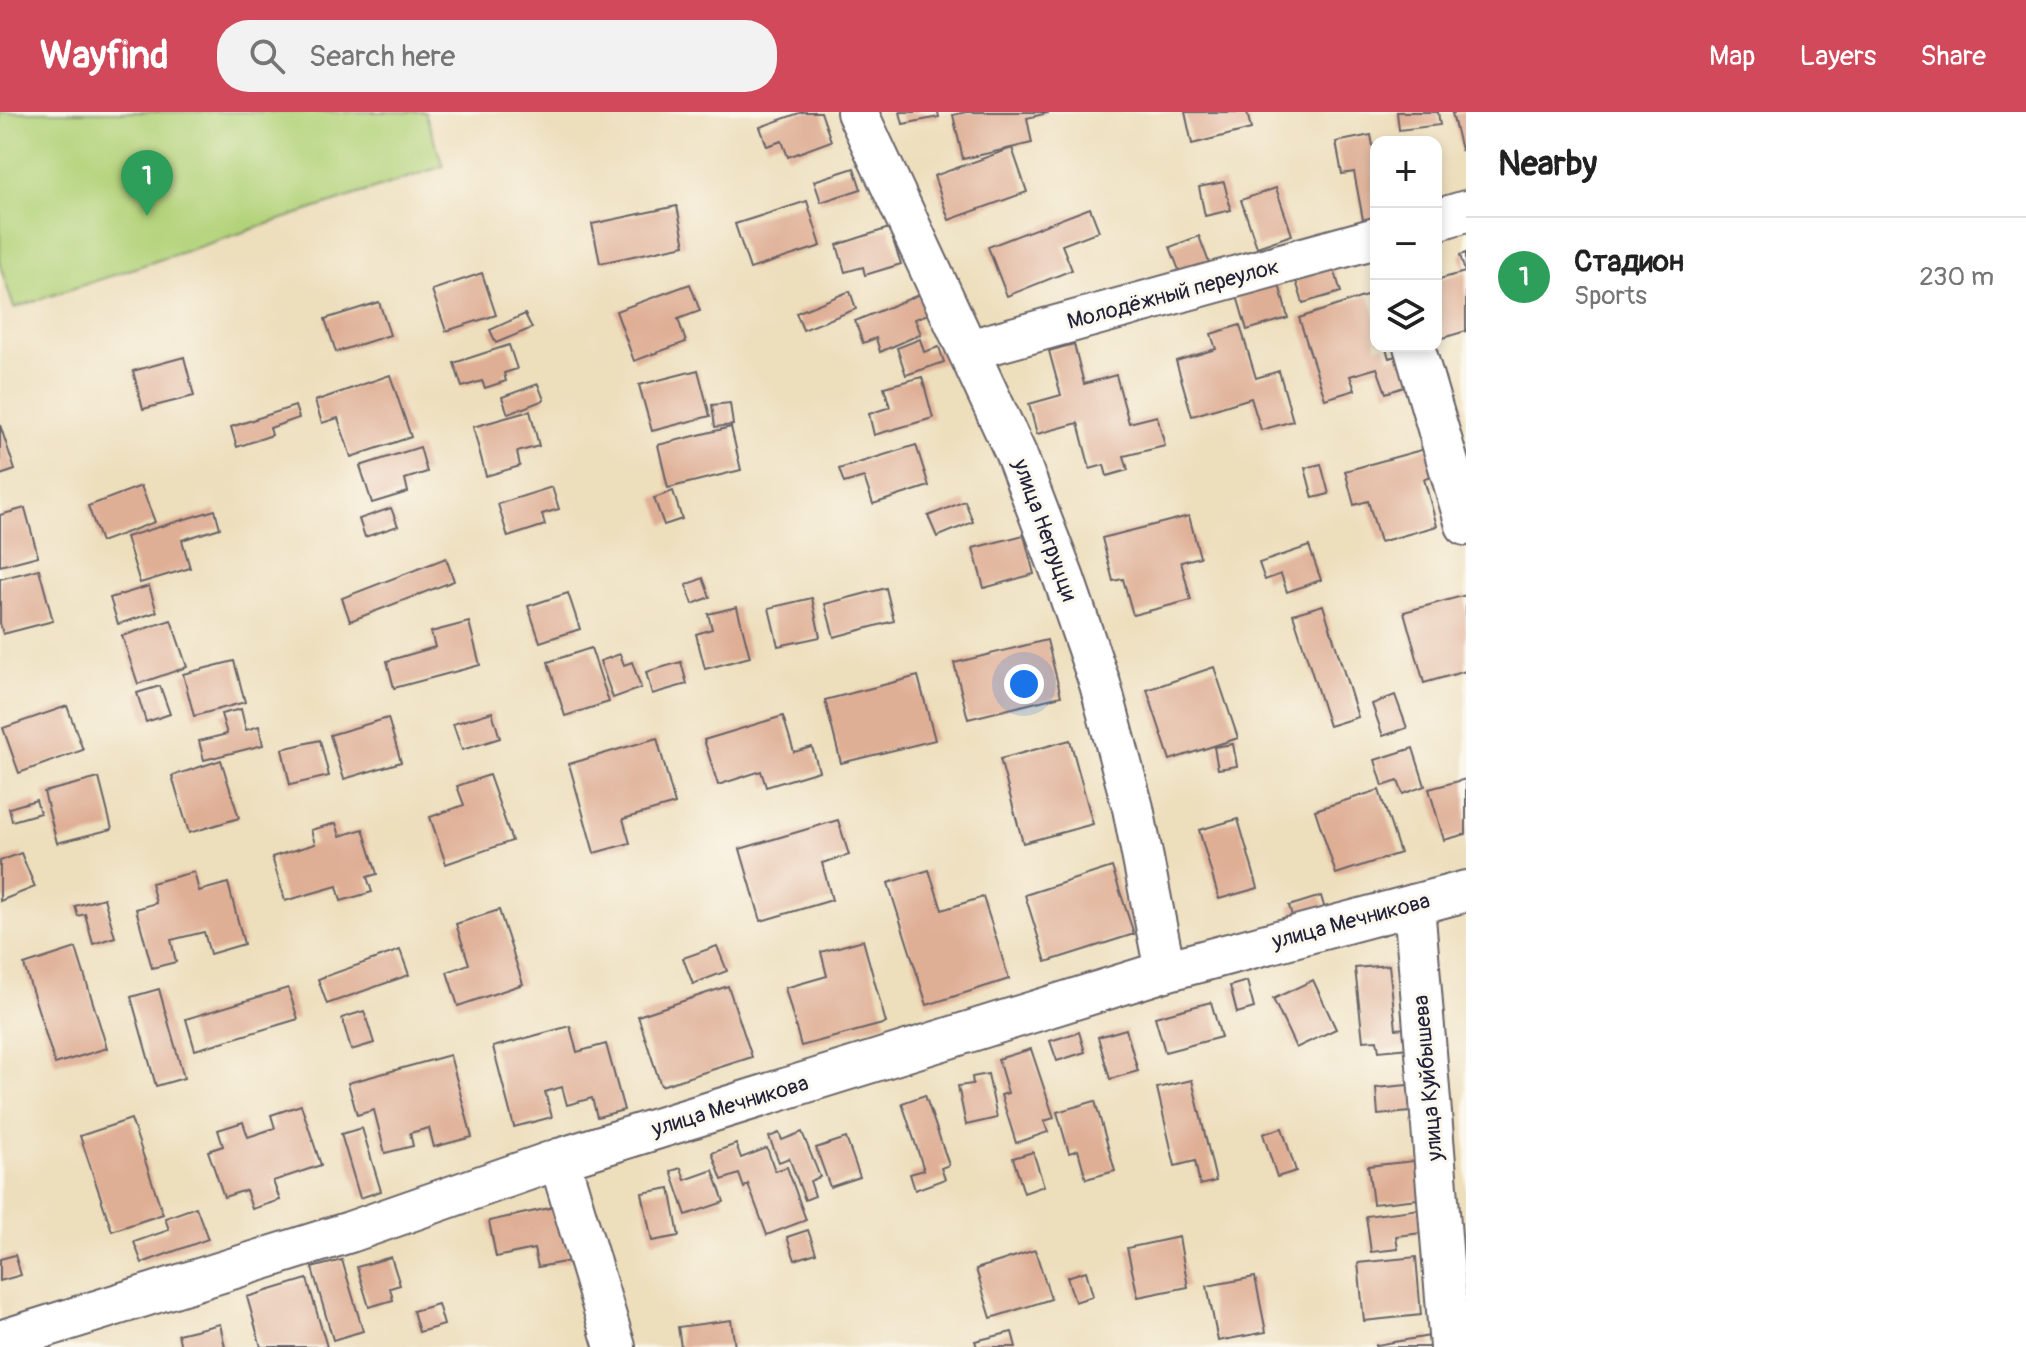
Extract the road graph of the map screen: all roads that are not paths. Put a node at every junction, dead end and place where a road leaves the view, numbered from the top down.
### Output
1 (857, 112) edge
2 (1466, 211) edge
3 (1442, 218) edge
4 (1370, 240) edge
5 (969, 350) junction
6 (1416, 352) edge
7 (1466, 525) edge
8 (1466, 891) edge
9 (1414, 905) junction
10 (1165, 971) junction
11 (559, 1159) junction
12 (0, 1341) edge
13 (615, 1347) edge
14 (1450, 1347) edge

1 - 5 street, улица Негруцци
2 - 3 street
4 - 5 street, Молодёжный переулок
5 - 10 street, улица Негруцци
6 - 7 street
8 - 9 street, улица Мечникова
9 - 10 street, улица Мечникова
9 - 14 street, улица Куйбышева
10 - 11 street, улица Мечникова
11 - 12 street, улица Мечникова
11 - 13 street

